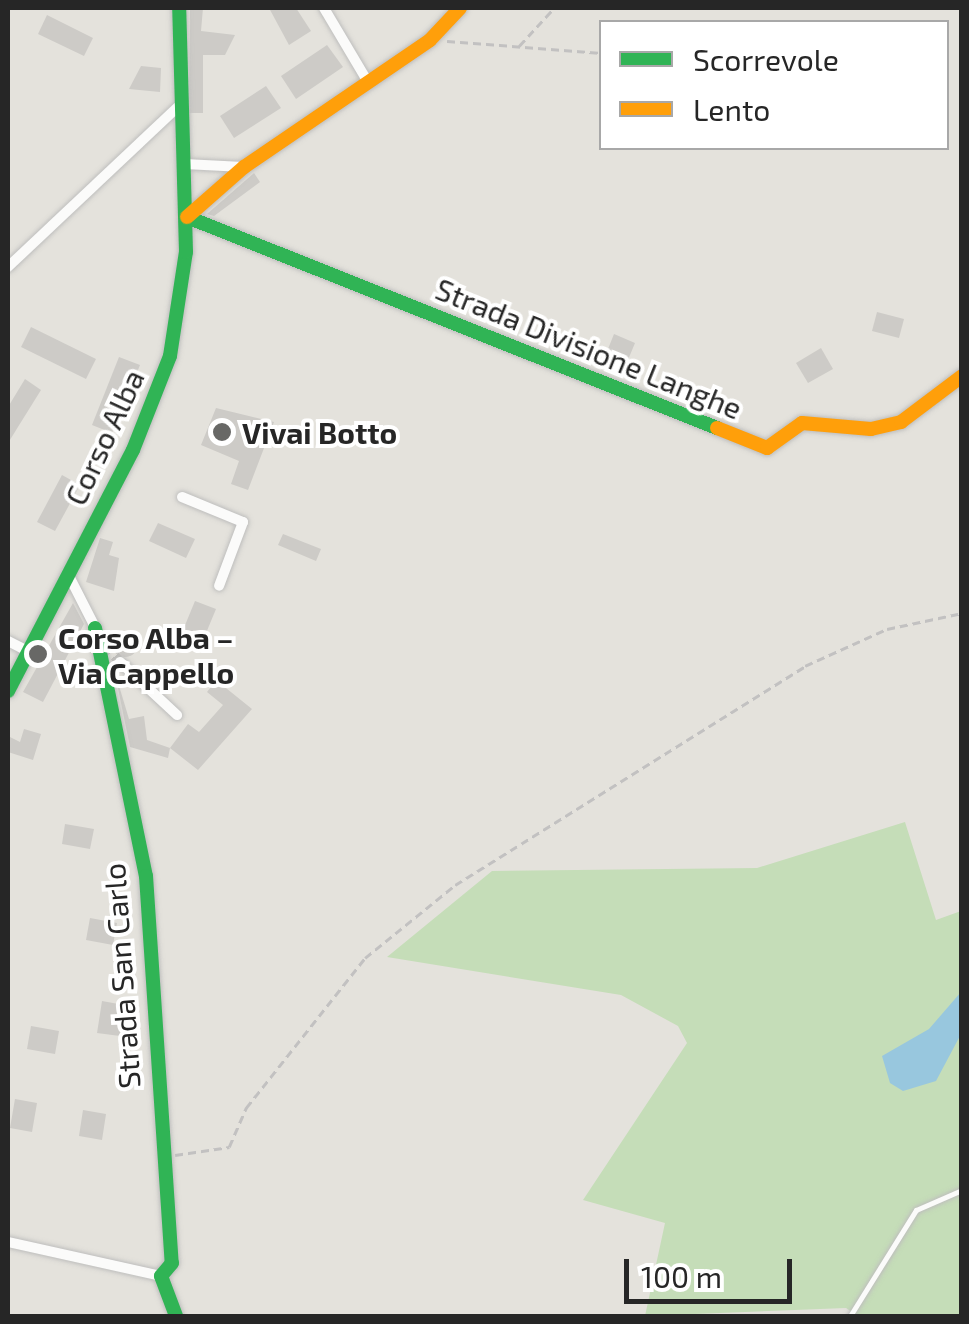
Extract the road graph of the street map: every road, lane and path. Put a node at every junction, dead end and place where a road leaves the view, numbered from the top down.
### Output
1 (179, 8) edge
2 (324, 8) edge
3 (460, 8) edge
4 (554, 8) edge
5 (430, 40) junction
6 (518, 46) junction
7 (599, 54) edge
8 (368, 82) junction
9 (177, 108) junction
10 (184, 164) junction
11 (244, 167) junction
12 (187, 217) junction
13 (8, 266) edge
14 (962, 376) edge
15 (182, 496) dead end
16 (68, 574) junction
17 (219, 586) dead end
18 (962, 613) edge
19 (96, 628) junction
20 (8, 641) edge
21 (106, 645) tunnel mouth
22 (28, 652) junction
23 (120, 662) tunnel mouth
24 (8, 691) edge
25 (177, 715) dead end
26 (164, 1156) junction
27 (962, 1190) edge
28 (8, 1242) edge
29 (160, 1276) junction
30 (176, 1316) edge
31 (850, 1316) edge

1 - 9 street, Corso Alba
2 - 8 street
3 - 5 street
4 - 6 path
5 - 6 path
5 - 8 street
6 - 7 path
8 - 11 street
9 - 10 street, Corso Alba
9 - 13 street
10 - 11 street
10 - 12 street, Corso Alba
11 - 12 street
12 - 14 street, Strada Divisione Langhe
12 - 16 street, Corso Alba
15 - 17 street
16 - 19 street, Strada San Carlo
16 - 22 street, Corso Alba
18 - 26 path
19 - 21 street, Strada San Carlo
19 - 26 street, Strada San Carlo
20 - 22 street
22 - 24 street, Corso Alba
23 - 25 street
26 - 29 street, Strada San Carlo
27 - 31 lane
28 - 29 street
29 - 30 street

